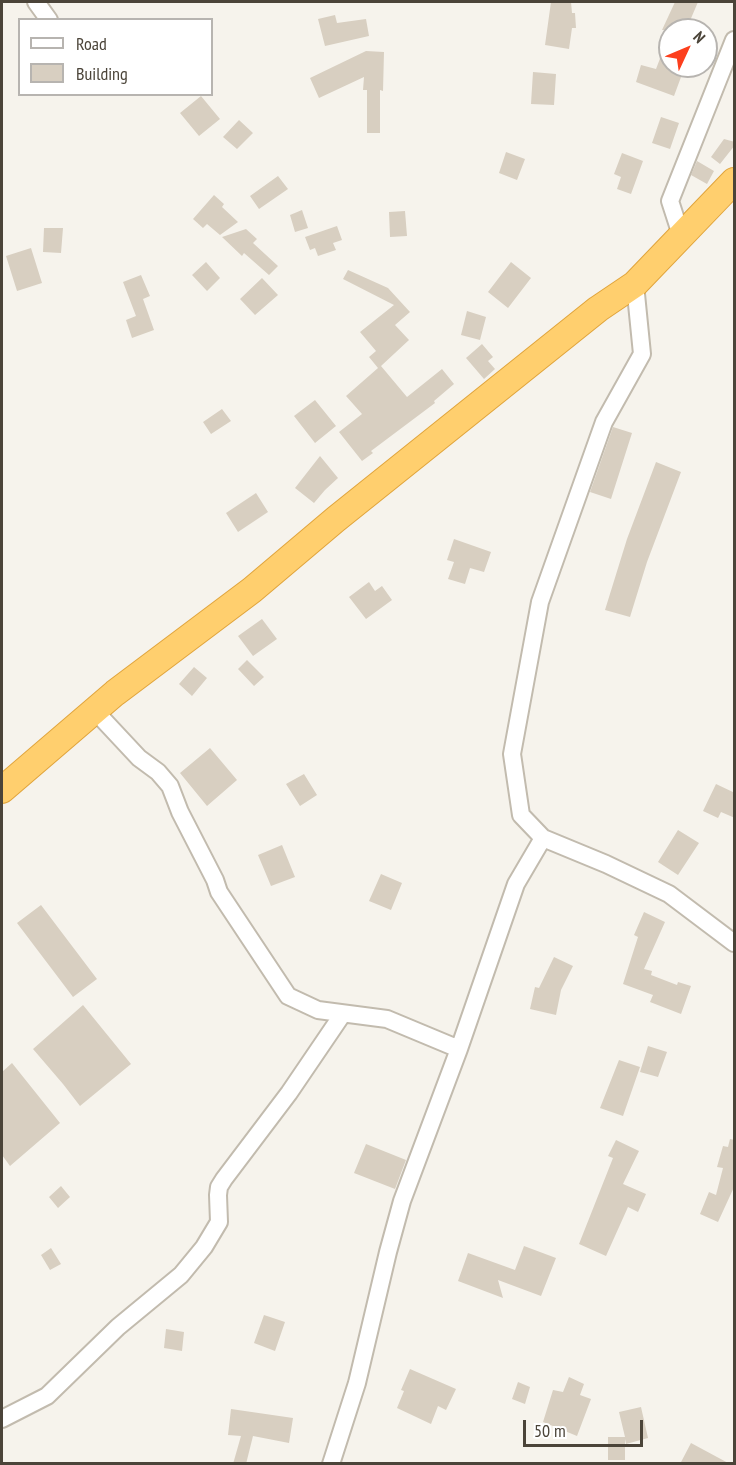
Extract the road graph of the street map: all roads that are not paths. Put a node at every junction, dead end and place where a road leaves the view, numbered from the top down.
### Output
1 (36, 2) edge
2 (48, 18) edge
3 (735, 40) edge
4 (735, 181) edge
5 (681, 235) junction
6 (635, 284) junction
7 (96, 712) junction
8 (2, 790) edge
9 (543, 838) junction
10 (735, 943) edge
11 (342, 1015) junction
12 (459, 1049) junction
13 (2, 1419) edge
14 (332, 1464) edge

1 - 2 street
3 - 5 street
4 - 5 highway
5 - 6 highway
6 - 7 highway
6 - 9 street
7 - 8 highway
7 - 11 street
9 - 10 street
9 - 12 street
11 - 12 street
11 - 13 street
12 - 14 street

